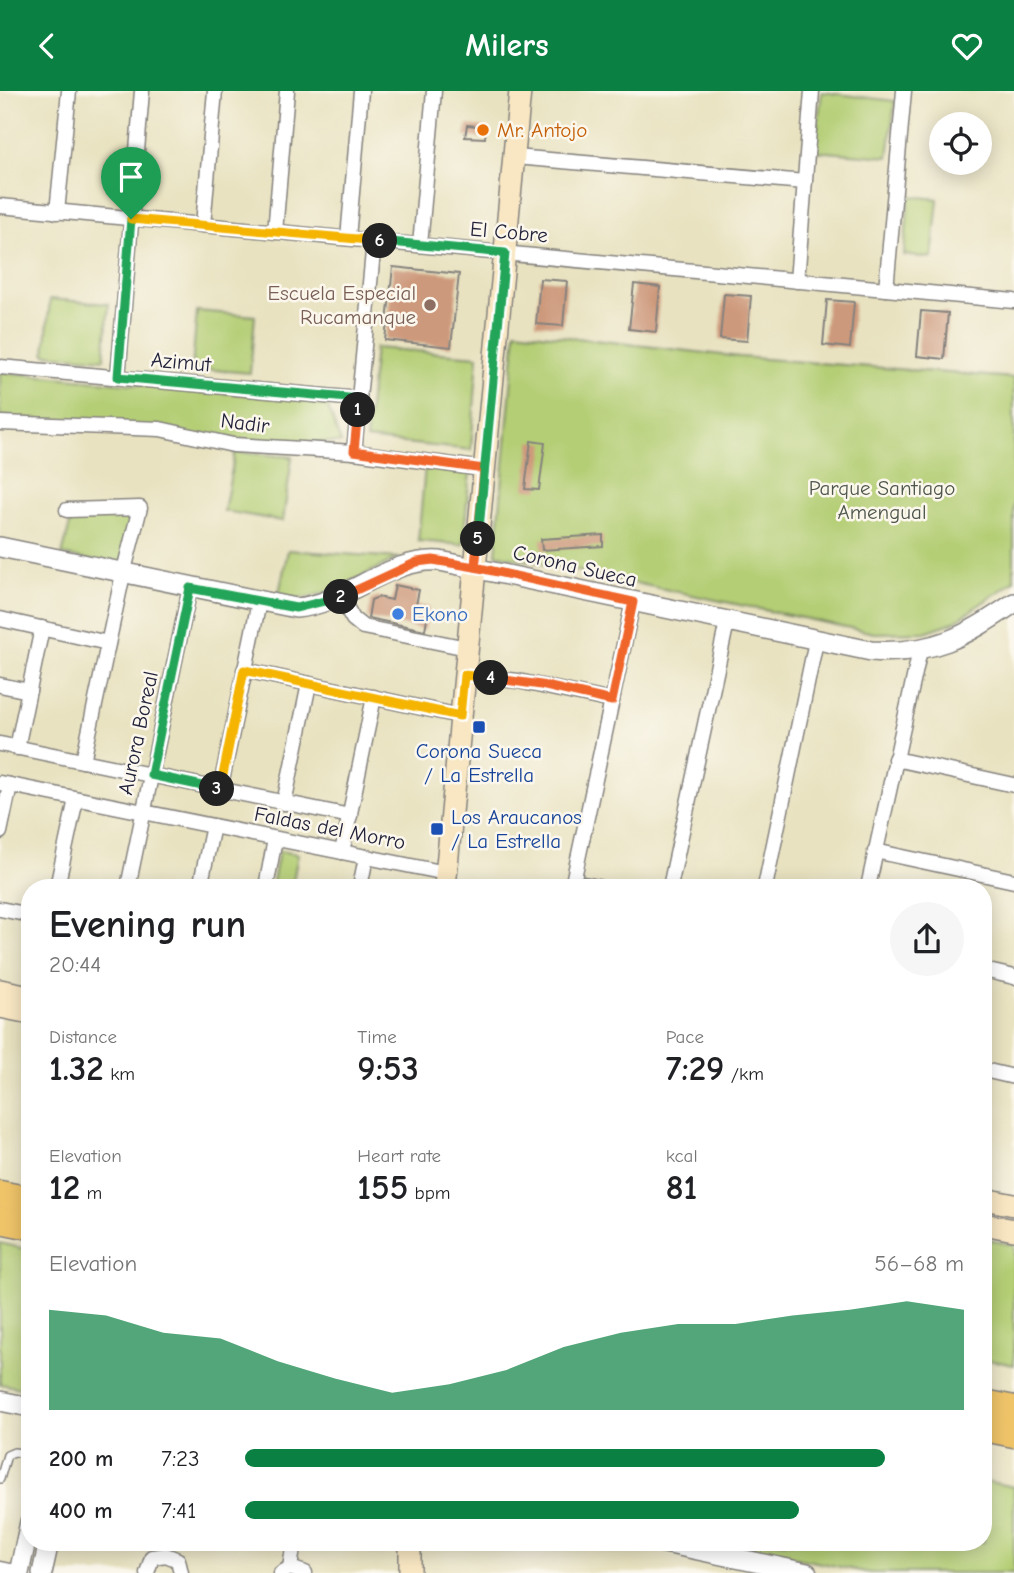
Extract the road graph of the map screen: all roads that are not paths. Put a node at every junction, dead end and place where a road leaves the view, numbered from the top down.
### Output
1 (69, 91) edge
2 (142, 91) edge
3 (215, 91) edge
4 (287, 91) edge
5 (361, 91) edge
6 (434, 91) edge
7 (520, 91) edge
8 (812, 91) edge
9 (904, 91) edge
10 (515, 157) junction
11 (805, 182) junction
12 (0, 207) edge
13 (57, 212) junction
14 (131, 219) junction
15 (203, 225) junction
16 (275, 232) junction
17 (348, 238) junction
18 (374, 241) junction
19 (420, 245) junction
20 (505, 253) junction
21 (797, 281) junction
22 (886, 289) junction
23 (1014, 301) edge
24 (0, 367) edge
25 (118, 377) junction
26 (359, 399) junction
27 (0, 423) edge
28 (354, 451) junction
29 (484, 469) junction
30 (67, 510) dead end
31 (0, 547) edge
32 (475, 567) junction
33 (123, 574) junction
34 (190, 588) junction
35 (341, 598) junction
36 (633, 602) junction
37 (259, 603) junction
38 (1014, 603) edge
39 (0, 619) edge
40 (727, 622) junction
41 (42, 628) junction
42 (816, 641) junction
43 (108, 643) junction
44 (467, 648) junction
45 (920, 650) junction
46 (244, 670) junction
47 (464, 675) junction
48 (309, 684) junction
49 (0, 685) edge
50 (29, 691) junction
51 (374, 697) junction
52 (612, 701) junction
53 (460, 716) junction
54 (0, 744) edge
55 (17, 748) junction
56 (895, 759) junction
57 (83, 761) junction
58 (151, 775) junction
59 (5, 784) edge
60 (1014, 785) edge
61 (220, 790) junction
62 (76, 799) junction
63 (284, 803) junction
64 (144, 812) junction
65 (350, 816) junction
66 (213, 826) junction
67 (0, 832) edge
68 (275, 839) junction
69 (875, 851) junction
70 (342, 852) junction
71 (366, 857) junction
72 (59, 879) edge
73 (130, 879) edge
74 (202, 879) edge
75 (268, 879) edge
76 (362, 879) edge
77 (443, 879) edge
78 (446, 879) edge
79 (574, 879) edge
80 (672, 879) edge
81 (767, 879) edge
82 (870, 879) edge
83 (1014, 881) edge
84 (0, 909) edge
85 (21, 913) edge
86 (992, 972) edge
87 (1014, 977) edge
88 (0, 990) edge
89 (21, 994) edge
90 (0, 1007) edge
91 (21, 1011) edge
92 (992, 1072) edge
93 (1014, 1077) edge
94 (0, 1194) edge
95 (21, 1198) edge
96 (992, 1201) edge
97 (1014, 1205) edge
98 (0, 1220) edge
99 (21, 1224) edge
100 (992, 1226) edge
101 (1014, 1230) edge
102 (0, 1401) edge
103 (21, 1405) edge
104 (992, 1405) edge
105 (1014, 1409) edge
106 (992, 1430) edge
107 (1014, 1434) edge
108 (21, 1452) edge
109 (0, 1479) edge
110 (24, 1551) edge
111 (47, 1551) edge
112 (163, 1551) edge
113 (170, 1551) edge
114 (290, 1551) edge
115 (410, 1551) edge
116 (696, 1551) edge
117 (763, 1568) edge
118 (0, 1569) edge
119 (285, 1570) edge
120 (19, 1573) edge
121 (42, 1573) edge
122 (147, 1573) edge
123 (181, 1573) edge
124 (306, 1573) edge
125 (410, 1573) edge
126 (807, 1573) edge

1 - 13 street
2 - 14 street
3 - 15 street
4 - 16 street
5 - 17 street
6 - 19 street
7 - 10 main road
8 - 11 street
9 - 22 street
10 - 11 street
10 - 20 main road
11 - 21 street
12 - 13 street, El Cobre
13 - 14 street, El Cobre
14 - 15 street, El Cobre
14 - 25 street
15 - 16 street, El Cobre
16 - 17 street, El Cobre
17 - 18 street, El Cobre
18 - 19 street, El Cobre
18 - 26 street
19 - 20 street, El Cobre
20 - 21 street, El Cobre
20 - 29 main road
21 - 22 street, El Cobre
22 - 23 street, El Cobre
24 - 25 street, Azimut
25 - 26 street, Azimut
26 - 28 street
27 - 28 street, Nadir
28 - 29 street, Nadir
29 - 32 main road
30 - 33 street
31 - 33 street, Corona Sueca
32 - 35 street, Corona Sueca
32 - 36 street, Corona Sueca
32 - 44 main road
33 - 34 street, Corona Sueca
33 - 43 street
34 - 37 street, Corona Sueca
34 - 58 street, Aurora Boreal
35 - 37 street, Corona Sueca
35 - 44 street
36 - 40 street, Corona Sueca
36 - 52 street
37 - 46 street
38 - 45 street, Corona Sueca
39 - 41 street
40 - 42 street, Corona Sueca
40 - 80 street
41 - 43 street
41 - 50 street
42 - 45 street, Corona Sueca
42 - 81 street
43 - 57 street
44 - 47 main road
45 - 56 street
46 - 48 street
46 - 61 street
47 - 52 street
47 - 53 main road
48 - 51 street
48 - 63 street
49 - 50 street
50 - 55 street
51 - 53 street
51 - 65 street
52 - 79 street
53 - 78 main road
54 - 55 street, Faldas del Morro
55 - 57 street, Faldas del Morro
56 - 60 street
56 - 69 street
57 - 58 street, Faldas del Morro
58 - 61 street, Faldas del Morro
58 - 64 street, Aurora Boreal
59 - 62 street, Faldas del Morro
59 - 67 street
61 - 63 street, Faldas del Morro
62 - 64 street, Faldas del Morro
62 - 72 street
63 - 65 street, Faldas del Morro
64 - 66 street, Faldas del Morro
64 - 73 street, Aurora Boreal
65 - 70 street
66 - 68 street, Faldas del Morro
66 - 74 street
68 - 70 street, Faldas del Morro
68 - 75 street
69 - 82 street
69 - 83 street
70 - 71 street, Faldas del Morro
71 - 76 street
71 - 77 street, Faldas del Morro
84 - 85 street
86 - 87 street
88 - 89 main road
90 - 91 main road
92 - 93 street
94 - 95 highway
96 - 97 main road
98 - 99 highway
100 - 101 main road
102 - 103 street
104 - 105 highway
106 - 107 highway
108 - 109 lane
110 - 120 street
111 - 121 street
112 - 122 street
113 - 123 street
114 - 119 street
115 - 125 main road
116 - 117 street
117 - 126 street
118 - 120 street
119 - 124 street

